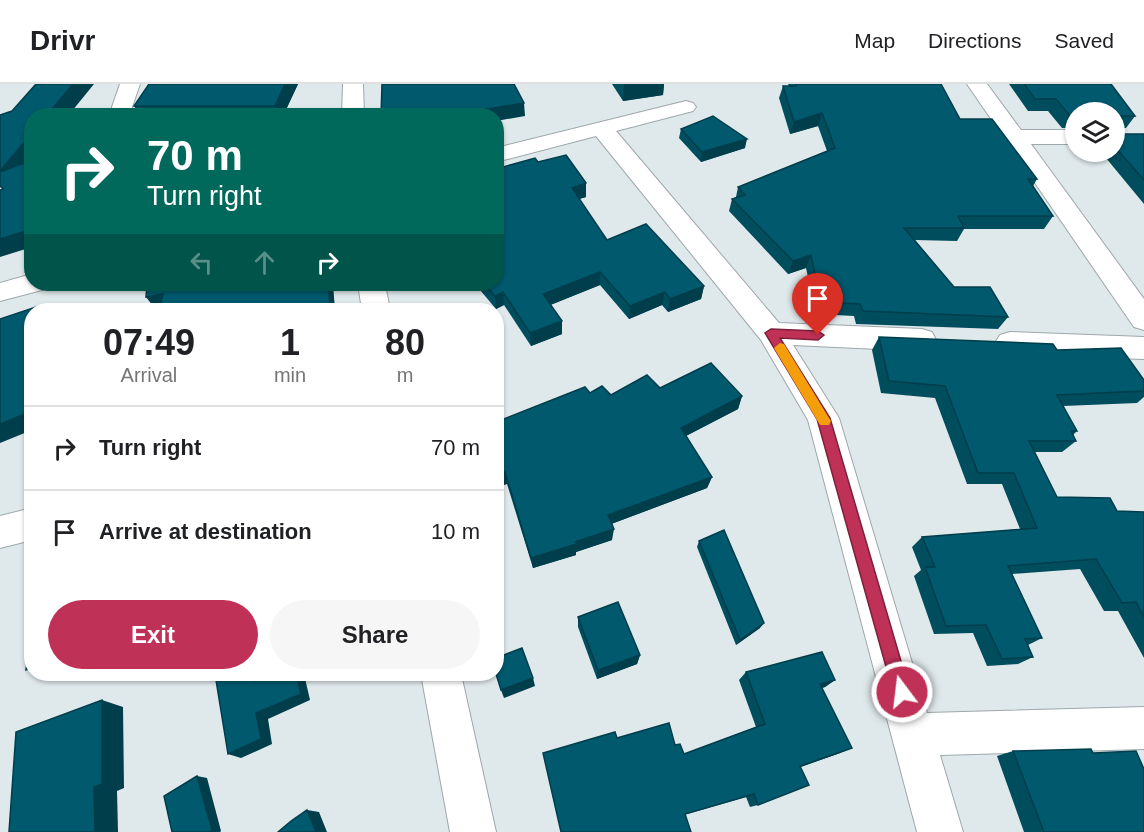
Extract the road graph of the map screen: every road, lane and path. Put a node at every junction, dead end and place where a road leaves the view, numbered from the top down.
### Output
1 (130, 84) edge
2 (353, 84) edge
3 (977, 84) edge
4 (686, 107) dead end
5 (122, 108) edge
6 (353, 108) edge
7 (602, 129) junction
8 (1014, 137) junction
9 (1065, 137) edge
10 (504, 153) edge
11 (24, 285) edge
12 (0, 292) edge
13 (1144, 320) edge
14 (771, 333) junction
15 (946, 340) edge
16 (981, 342) edge
17 (1144, 348) edge
18 (24, 526) edge
19 (0, 532) edge
20 (442, 681) edge
21 (1144, 728) edge
22 (914, 735) junction
23 (473, 832) edge
24 (940, 832) edge

1 - 5 street
2 - 6 street
3 - 8 street
4 - 7 street
7 - 10 street
7 - 14 street
8 - 9 street
8 - 13 street
11 - 12 street
14 - 15 street
14 - 22 street
16 - 17 street
18 - 19 street
20 - 23 street
21 - 22 street
22 - 24 street

